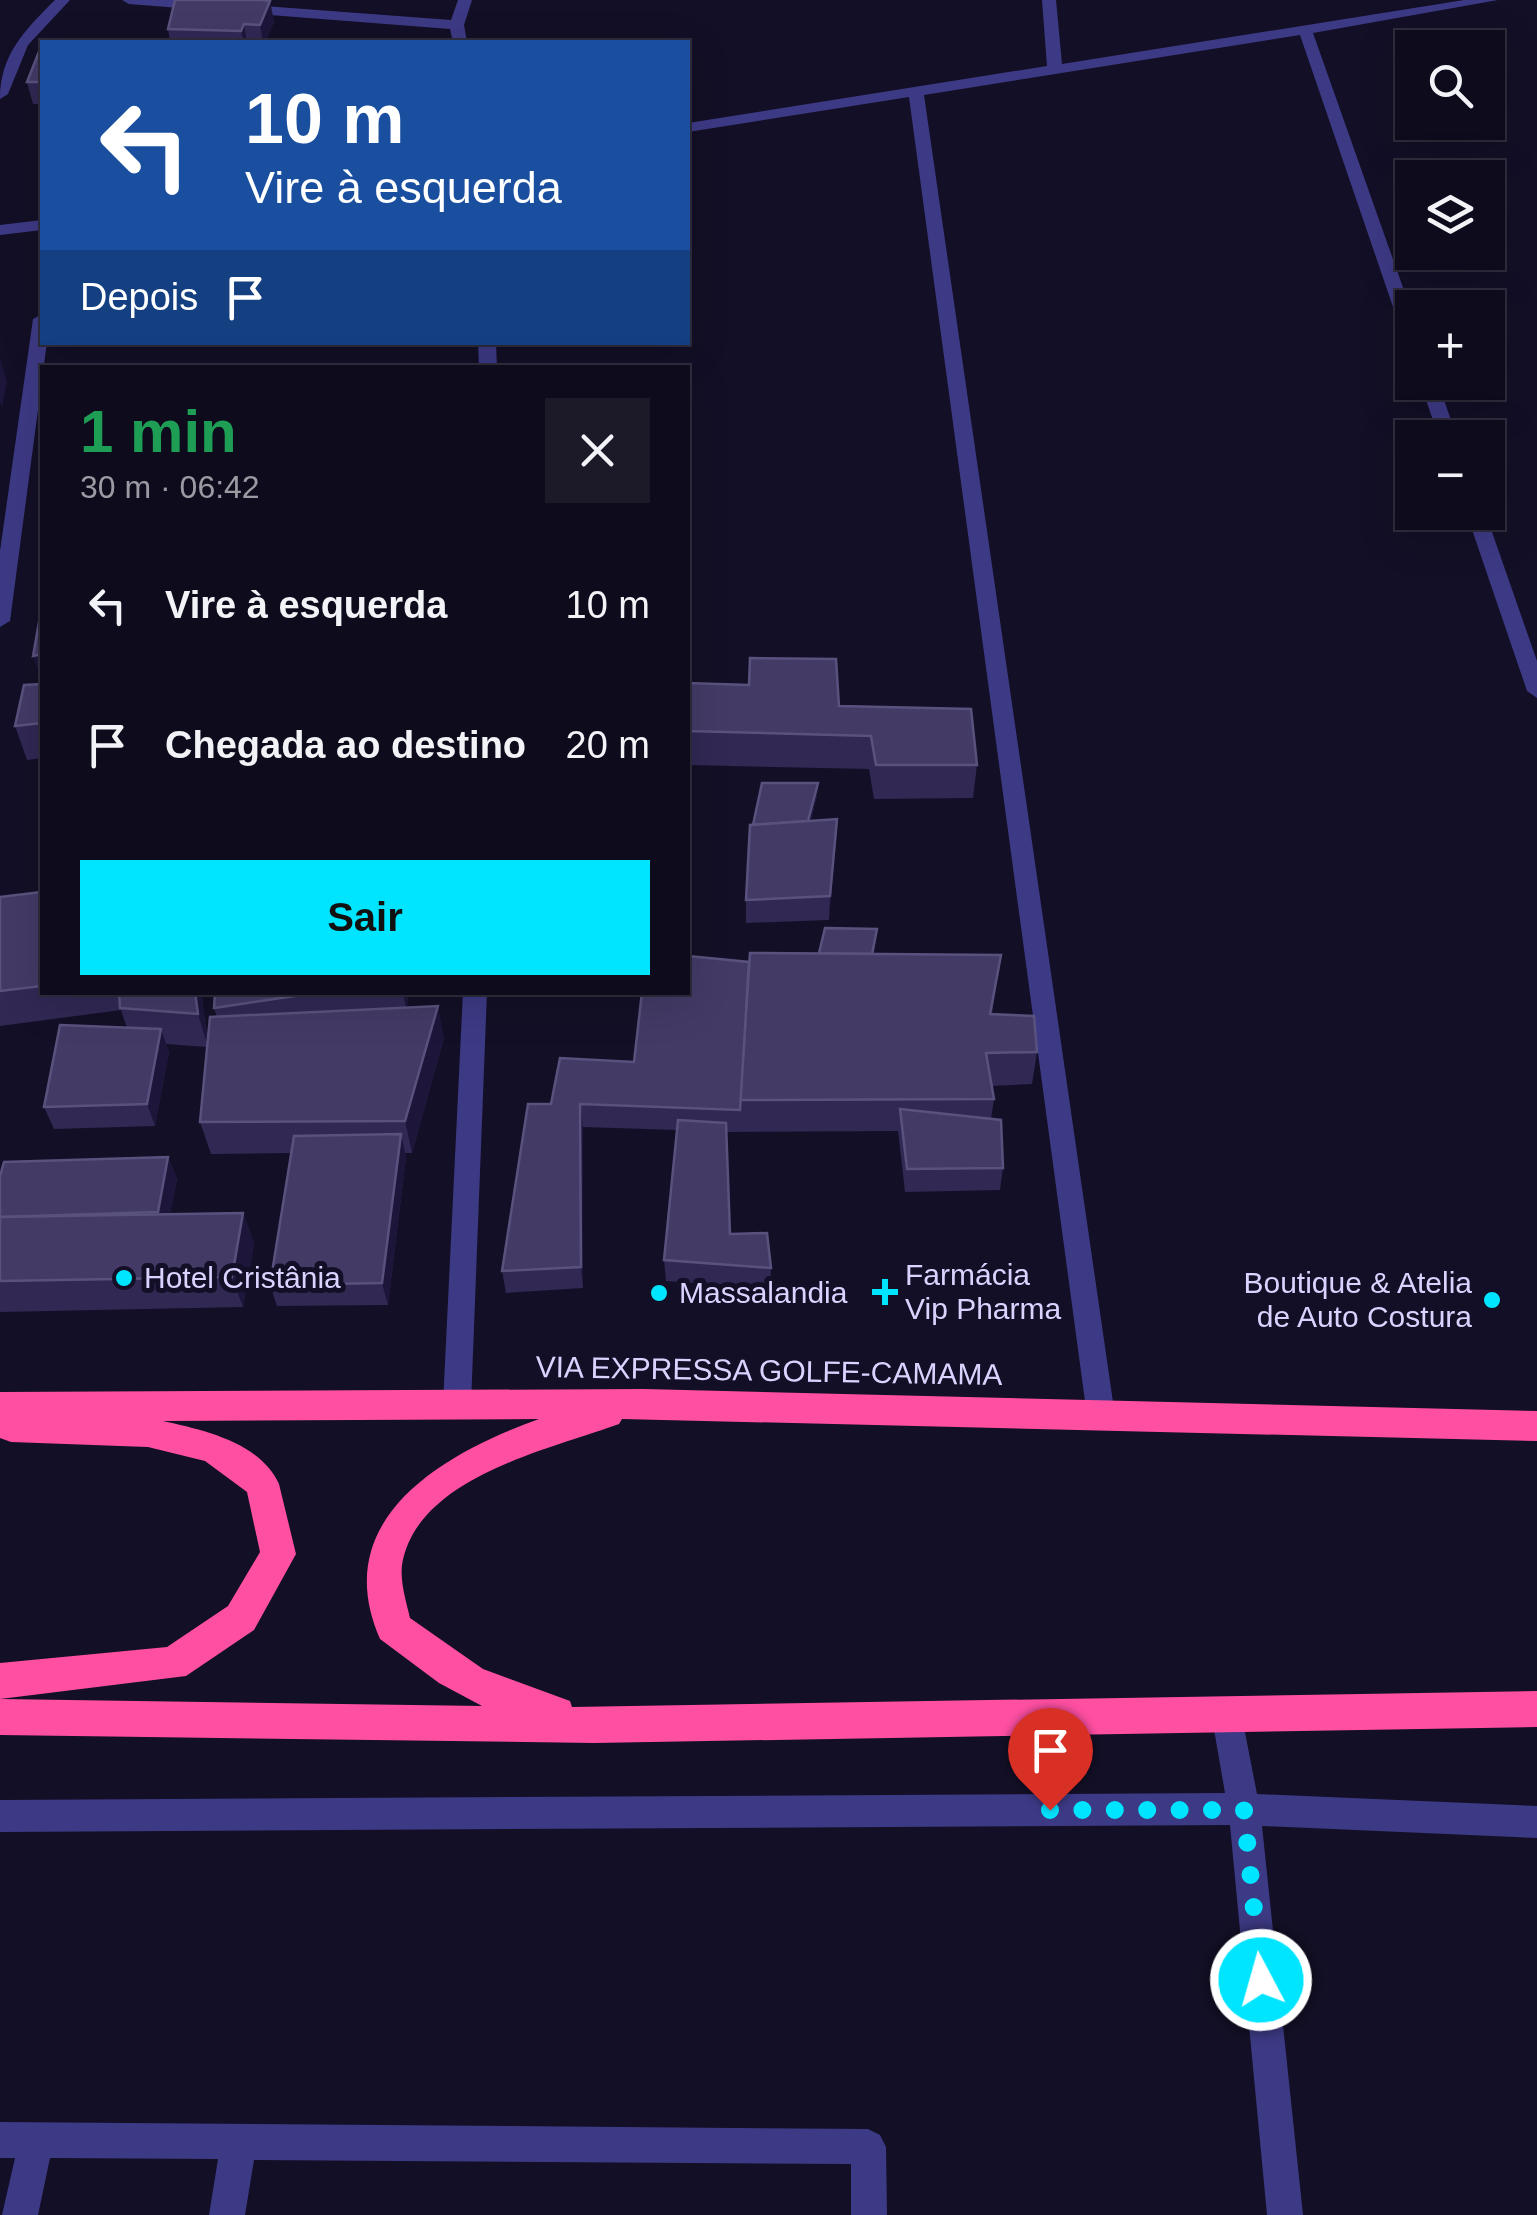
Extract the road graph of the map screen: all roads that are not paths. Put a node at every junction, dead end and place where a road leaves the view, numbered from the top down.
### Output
1 (62, 0) edge
2 (129, 0) edge
3 (465, 0) edge
4 (1049, 0) edge
5 (1491, 0) edge
6 (255, 4) edge
7 (1415, 6) edge
8 (457, 25) junction
9 (1306, 32) junction
10 (460, 40) edge
11 (0, 42) edge
12 (21, 44) junction
13 (1055, 69) junction
14 (0, 94) edge
15 (916, 94) junction
16 (690, 128) edge
17 (40, 225) edge
18 (0, 230) edge
19 (1396, 290) edge
20 (40, 333) edge
21 (1480, 530) edge
22 (0, 621) edge
23 (1537, 691) edge
24 (475, 995) edge
25 (457, 1404) junction
26 (644, 1404) junction
27 (0, 1408) edge
28 (1101, 1416) junction
29 (0, 1426) edge
30 (1537, 1426) edge
31 (0, 1680) edge
32 (1537, 1709) edge
33 (1226, 1712) junction
34 (0, 1717) edge
35 (594, 1724) junction
36 (1244, 1810) junction
37 (0, 1816) edge
38 (1537, 1822) edge
39 (0, 2140) edge
40 (36, 2140) junction
41 (239, 2141) junction
42 (20, 2215) edge
43 (227, 2215) edge
44 (870, 2215) edge
45 (1285, 2215) edge

1 - 12 street
2 - 6 street
3 - 8 street
4 - 13 street
5 - 7 street
6 - 8 street
7 - 9 street
8 - 10 street
9 - 13 street
9 - 19 street
11 - 12 street
12 - 14 street
13 - 15 street
15 - 16 street
15 - 28 street
17 - 18 street
20 - 22 street
21 - 23 street
24 - 25 street
25 - 26 highway, VIA EXPRESSA GOLFE-CAMAMA
25 - 27 highway, VIA EXPRESSA GOLFE-CAMAMA
26 - 28 highway, VIA EXPRESSA GOLFE-CAMAMA
26 - 35 highway
28 - 30 highway, VIA EXPRESSA GOLFE-CAMAMA
29 - 31 highway
32 - 33 highway
33 - 35 highway
33 - 36 street
34 - 35 highway
36 - 37 street
36 - 38 street
36 - 45 street
39 - 40 street
40 - 41 street
40 - 42 street
41 - 43 street
41 - 44 street

